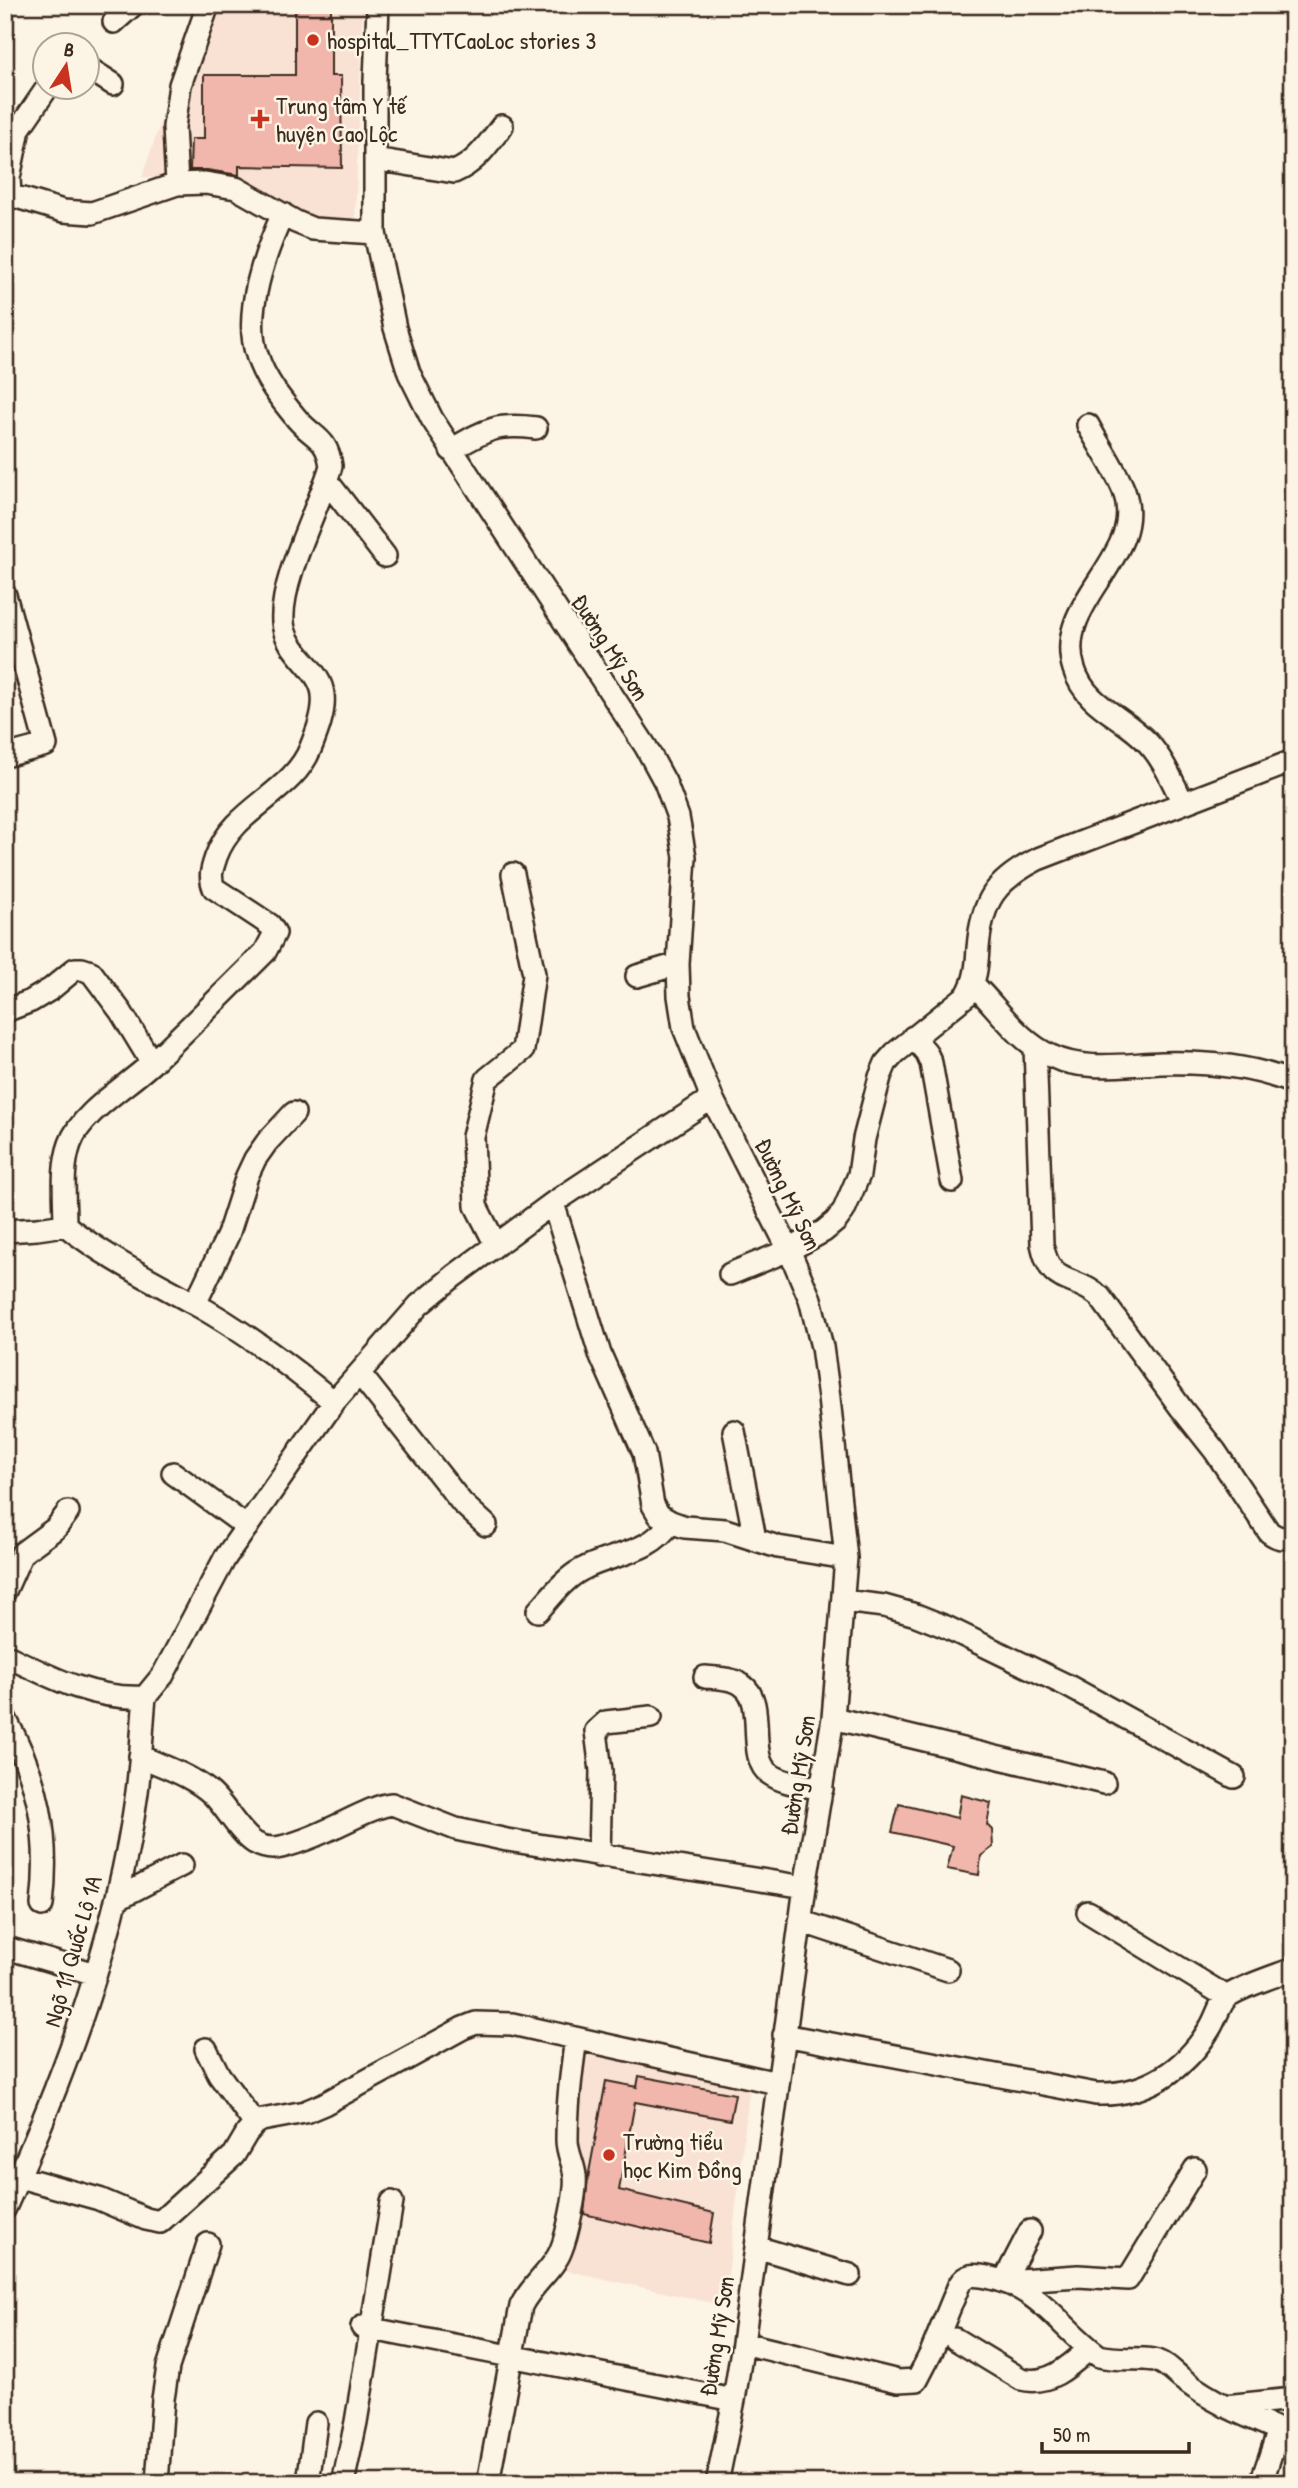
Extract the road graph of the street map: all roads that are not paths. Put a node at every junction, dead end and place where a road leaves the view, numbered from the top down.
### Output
1 (133, 5) edge
2 (208, 5) edge
3 (378, 5) edge
4 (114, 22) dead end
5 (102, 77) edge
6 (113, 84) dead end
7 (37, 102) edge
8 (502, 126) dead end
9 (375, 159) junction
10 (177, 184) junction
11 (283, 214) junction
12 (375, 233) junction
13 (1088, 425) dead end
14 (536, 428) dead end
15 (451, 450) junction
16 (327, 481) junction
17 (385, 556) dead end
18 (6, 598) edge
19 (5, 756) edge
20 (1293, 761) edge
21 (1183, 803) junction
22 (513, 874) dead end
23 (678, 964) junction
24 (637, 976) dead end
25 (974, 984) junction
26 (5, 1011) edge
27 (913, 1037) junction
28 (1035, 1047) junction
29 (152, 1063) junction
30 (1293, 1083) edge
31 (712, 1098) junction
32 (294, 1113) dead end
33 (952, 1181) dead end
34 (553, 1203) junction
35 (65, 1225) junction
36 (5, 1231) edge
37 (496, 1245) junction
38 (789, 1250) junction
39 (730, 1274) dead end
40 (195, 1304) junction
41 (360, 1374) junction
42 (334, 1402) junction
43 (734, 1431) dead end
44 (173, 1473) dead end
45 (68, 1512) dead end
46 (671, 1522) junction
47 (486, 1525) dead end
48 (247, 1527) junction
49 (1293, 1535) edge
50 (755, 1539) junction
51 (846, 1558) junction
52 (5, 1591) edge
53 (843, 1601) junction
54 (538, 1611) dead end
55 (5, 1655) edge
56 (705, 1677) dead end
57 (145, 1697) junction
58 (652, 1717) dead end
59 (5, 1718) edge
60 (833, 1718) junction
61 (140, 1756) junction
62 (1234, 1776) dead end
63 (1104, 1783) dead end
64 (822, 1789) junction
65 (599, 1856) junction
66 (182, 1865) dead end
67 (805, 1887) junction
68 (117, 1899) junction
69 (42, 1905) dead end
70 (1088, 1912) dead end
71 (800, 1921) junction
72 (10, 1949) dead end
73 (1293, 1969) edge
74 (947, 1970) dead end
75 (95, 1974) junction
76 (1227, 1997) junction
77 (784, 2035) junction
78 (576, 2039) junction
79 (206, 2049) dead end
80 (777, 2083) junction
81 (255, 2124) junction
82 (1195, 2169) dead end
83 (19, 2177) junction
84 (392, 2202) dead end
85 (5, 2208) edge
86 (1030, 2231) dead end
87 (208, 2244) dead end
88 (756, 2247) junction
89 (850, 2275) dead end
90 (1004, 2281) junction
91 (367, 2327) junction
92 (955, 2339) dead end
93 (743, 2343) junction
94 (1089, 2349) junction
95 (512, 2356) junction
96 (1293, 2399) edge
97 (734, 2400) junction
98 (1223, 2406) junction
99 (316, 2423) dead end
100 (1286, 2433) edge
101 (157, 2483) edge
102 (308, 2483) edge
103 (344, 2483) edge
104 (488, 2483) edge
105 (717, 2483) edge
106 (1261, 2483) edge

1 - 4 street
2 - 10 street
3 - 9 street, Đường Mỹ Sơn
5 - 6 street
7 - 10 street
8 - 9 street
9 - 12 street, Đường Mỹ Sơn
10 - 11 street
11 - 12 street
11 - 16 street
12 - 15 street, Đường Mỹ Sơn
13 - 21 street
14 - 15 street
15 - 23 street, Đường Mỹ Sơn
16 - 17 street
16 - 29 street
18 - 19 street
20 - 21 street
21 - 25 street
22 - 37 street
23 - 24 street
23 - 31 street, Đường Mỹ Sơn
25 - 27 street
25 - 28 street
26 - 29 street
27 - 33 street
27 - 38 street
28 - 30 street
28 - 49 street
29 - 35 street
31 - 34 street
31 - 38 street, Đường Mỹ Sơn
32 - 40 street
34 - 37 street
34 - 46 street
35 - 36 street
35 - 40 street
37 - 41 street
38 - 39 street
38 - 51 street, Đường Mỹ Sơn
40 - 42 street
41 - 42 street
41 - 47 street
42 - 48 street
43 - 50 street
44 - 48 street
45 - 52 street
46 - 50 street
46 - 54 street
48 - 57 street
50 - 51 street
51 - 53 street, Đường Mỹ Sơn
53 - 60 street, Đường Mỹ Sơn
53 - 62 street
55 - 57 street
56 - 64 street
57 - 61 street, Ngõ 11 Quốc Lộ 1A
58 - 65 street
59 - 69 street
60 - 63 street
60 - 64 street, Đường Mỹ Sơn
61 - 65 street
61 - 68 street, Ngõ 11 Quốc Lộ 1A
64 - 67 street, Đường Mỹ Sơn
65 - 67 street
66 - 68 street
67 - 71 street, Đường Mỹ Sơn
68 - 75 street, Ngõ 11 Quốc Lộ 1A
70 - 76 street
71 - 74 street
71 - 77 street, Đường Mỹ Sơn
72 - 75 street
73 - 76 street
75 - 83 street, Ngõ 11 Quốc Lộ 1A
76 - 77 street
77 - 80 street, Đường Mỹ Sơn
78 - 80 street
78 - 81 street
78 - 95 street
79 - 81 street
80 - 88 street, Đường Mỹ Sơn
81 - 83 street
82 - 90 street
83 - 85 street, Ngõ 11 Quốc Lộ 1A
84 - 91 street
86 - 90 street
87 - 101 street
88 - 89 street
88 - 93 street, Đường Mỹ Sơn
90 - 93 street
90 - 94 street
91 - 95 street
91 - 103 street
92 - 94 street
93 - 97 street, Đường Mỹ Sơn
94 - 98 street
95 - 97 street
95 - 104 street
96 - 98 street
97 - 105 street, Đường Mỹ Sơn
98 - 100 street
99 - 102 street
100 - 106 street

